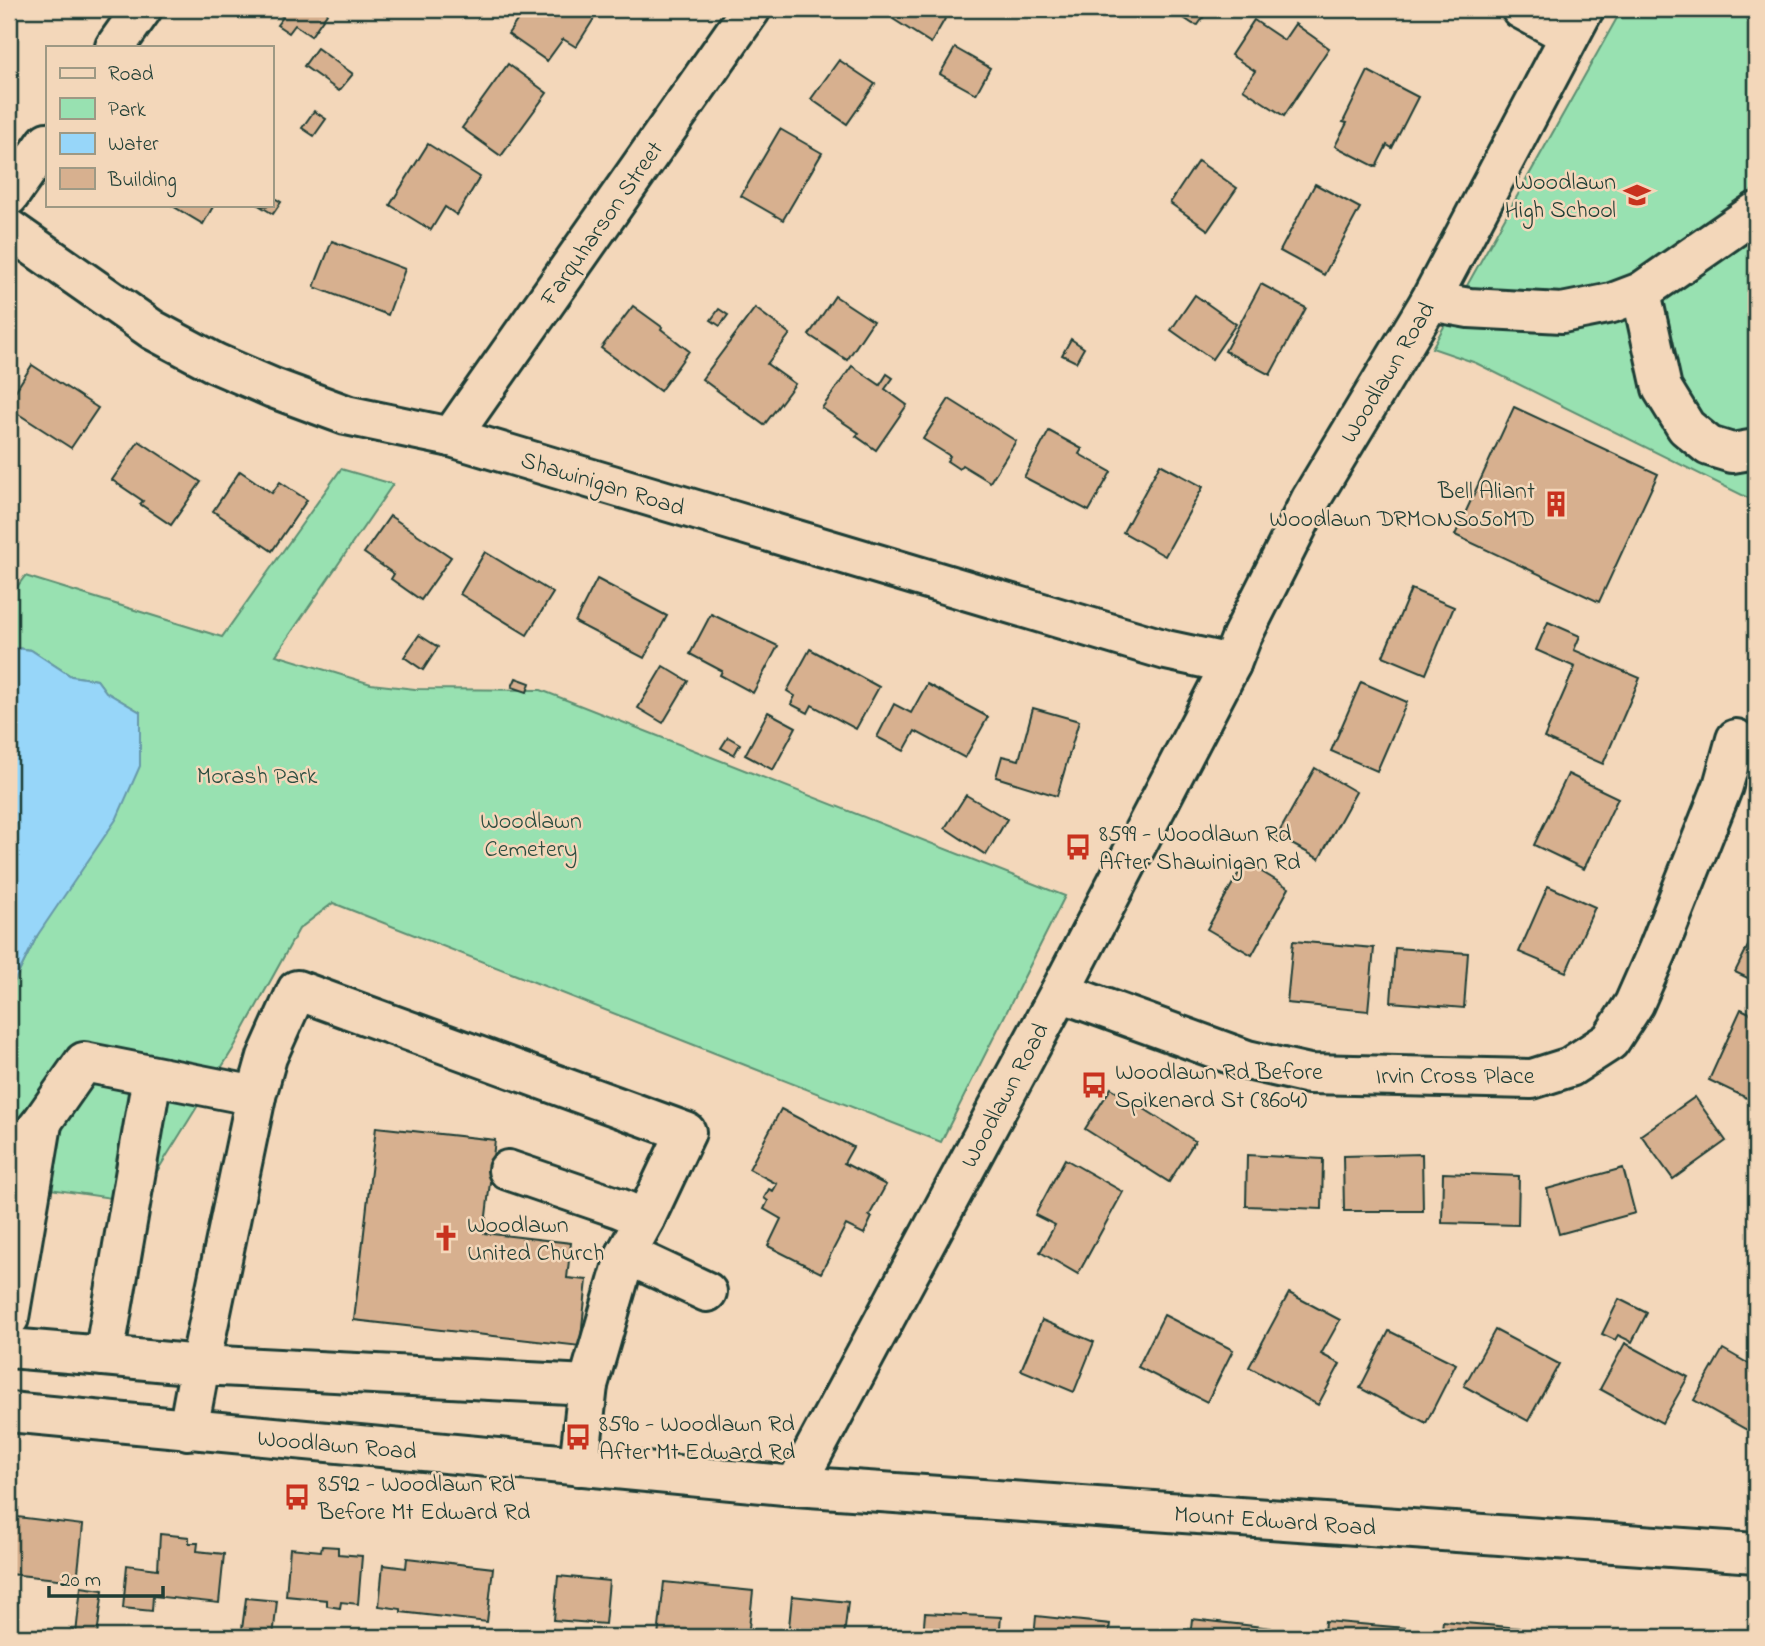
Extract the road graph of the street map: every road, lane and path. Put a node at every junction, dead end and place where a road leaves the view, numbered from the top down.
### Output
1 (142, 9) edge
2 (751, 9) edge
3 (1521, 9) edge
4 (1576, 22) edge
5 (116, 46) edge
6 (46, 143) edge
7 (9, 197) edge
8 (1756, 212) edge
9 (9, 229) edge
10 (1641, 292) junction
11 (1430, 301) junction
12 (451, 437) junction
13 (1756, 449) edge
14 (1231, 664) junction
15 (1736, 739) dead end
16 (1060, 992) junction
17 (152, 1077) junction
18 (256, 1096) junction
19 (42, 1122) junction
20 (9, 1163) edge
21 (508, 1170) dead end
22 (645, 1219) junction
23 (626, 1254) junction
24 (707, 1292) dead end
25 (9, 1318) edge
26 (9, 1348) edge
27 (104, 1356) junction
28 (200, 1365) junction
29 (588, 1385) junction
30 (9, 1412) edge
31 (188, 1430) junction
32 (579, 1466) junction
33 (794, 1486) junction
34 (1756, 1553) edge

1 - 5 street
2 - 12 street, Farquharson Street
3 - 4 street
4 - 11 street, Woodlawn Road
6 - 7 street
8 - 10 street
9 - 12 street, Shawinigan Road
10 - 11 street
10 - 13 street
11 - 14 street, Woodlawn Road
12 - 14 street, Shawinigan Road
14 - 16 street, Woodlawn Road
15 - 16 street, Irvin Cross Place
16 - 33 street, Woodlawn Road
17 - 18 street
17 - 19 street
17 - 27 street
18 - 22 street
18 - 28 street
19 - 20 street
19 - 25 street
21 - 22 street
22 - 23 street
23 - 24 street
23 - 29 street
26 - 27 street
27 - 28 street
28 - 29 street
28 - 31 street
29 - 32 street
30 - 31 street, Woodlawn Road
31 - 32 street, Woodlawn Road
32 - 33 street, Woodlawn Road
33 - 34 street, Mount Edward Road

